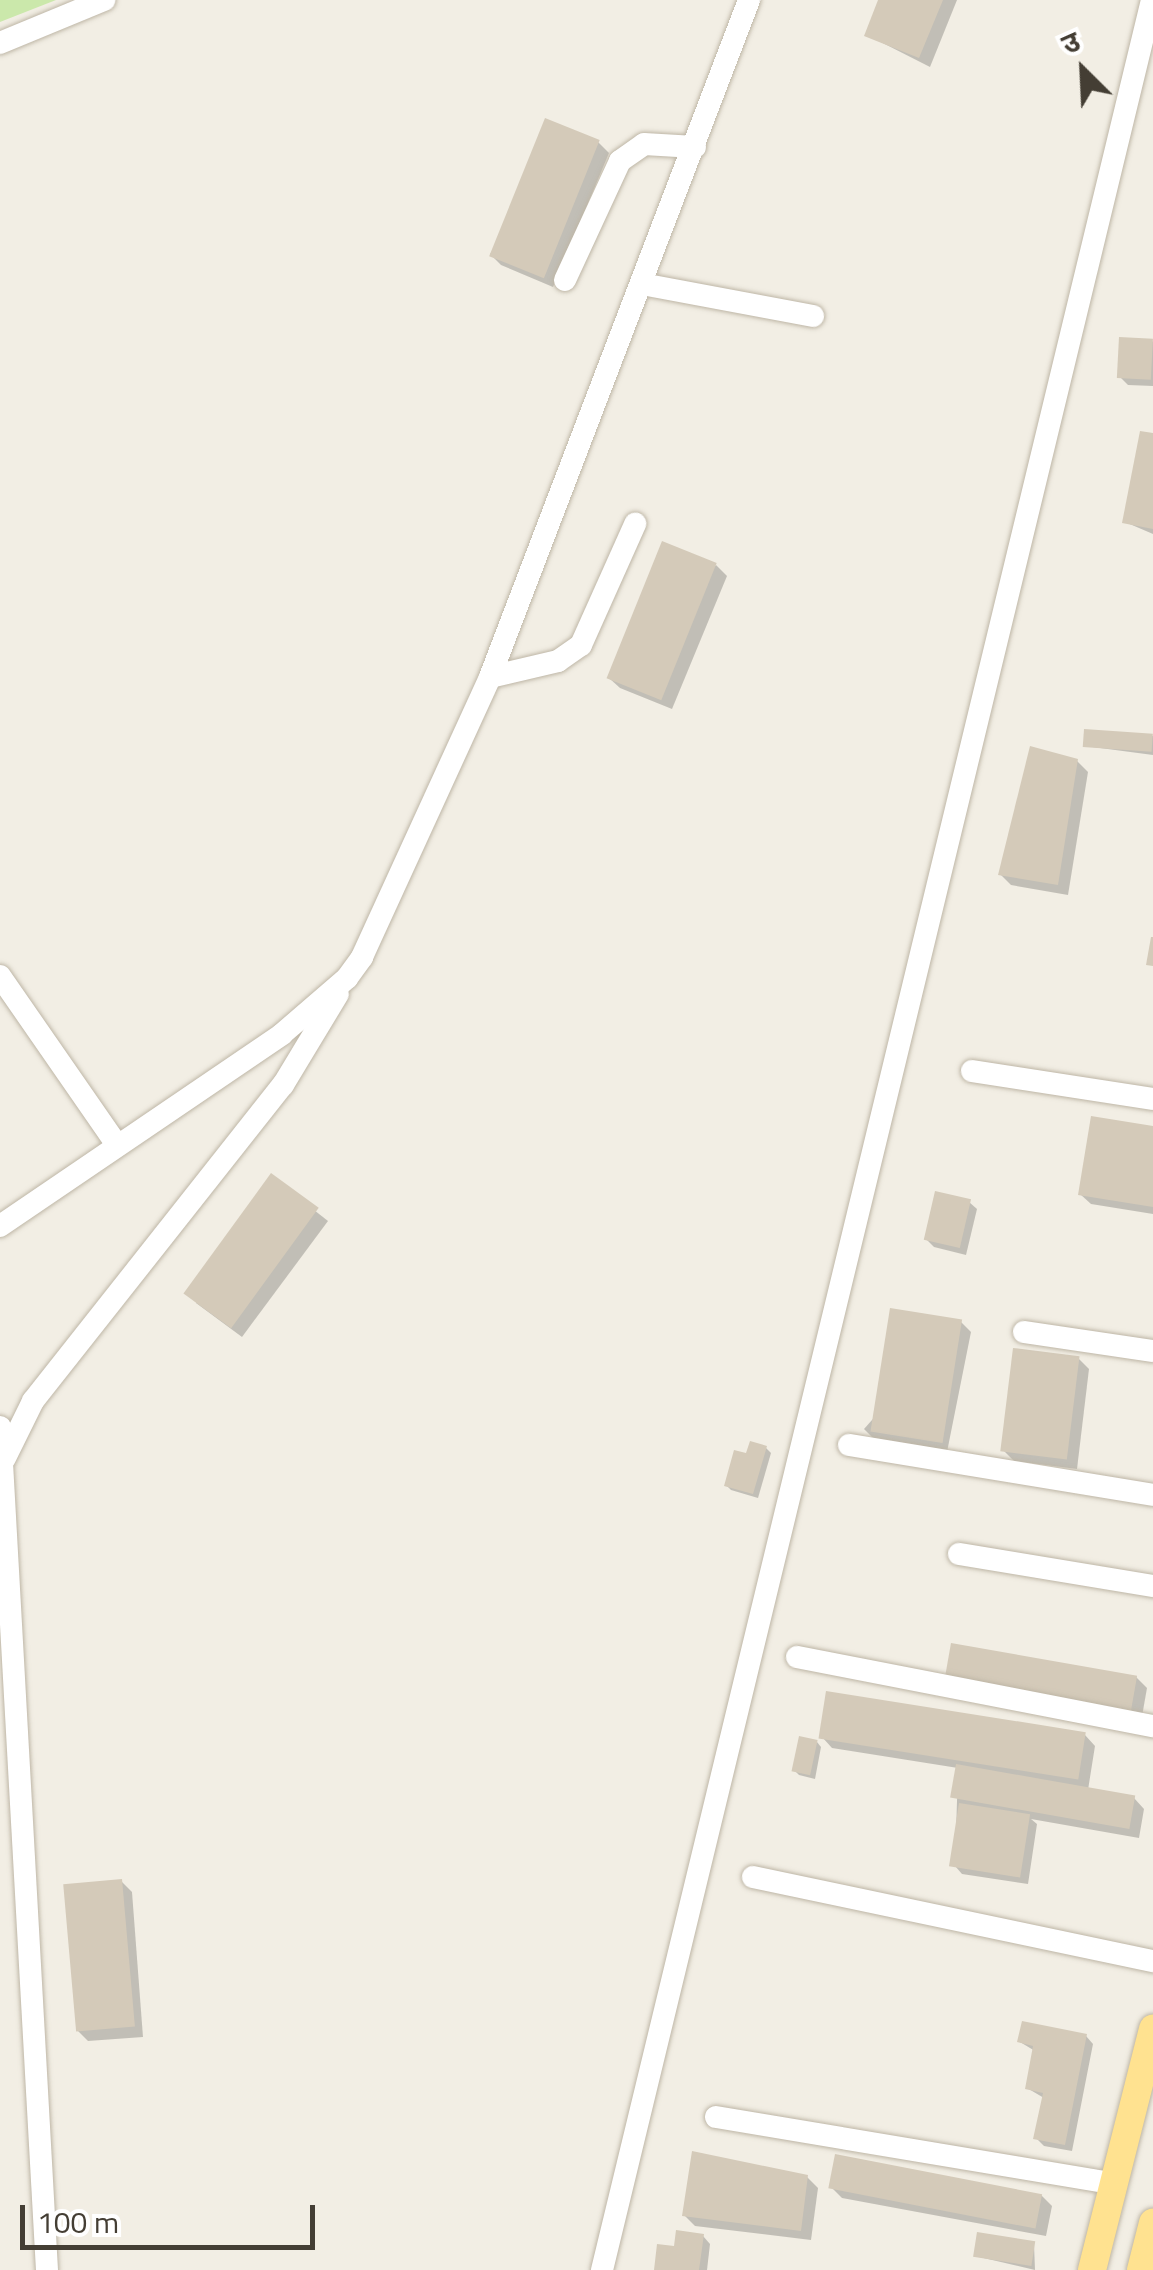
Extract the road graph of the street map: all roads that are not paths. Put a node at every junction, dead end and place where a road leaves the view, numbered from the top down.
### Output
1 (104, 0) edge
2 (749, 0) edge
3 (1152, 0) edge
4 (0, 43) edge
5 (695, 147) junction
6 (566, 280) dead end
7 (642, 284) junction
8 (812, 316) dead end
9 (635, 524) dead end
10 (490, 677) junction
11 (0, 976) edge
12 (347, 978) junction
13 (972, 1071) dead end
14 (1153, 1099) edge
15 (115, 1142) junction
16 (0, 1226) edge
17 (1024, 1332) dead end
18 (1153, 1351) edge
19 (0, 1426) edge
20 (848, 1446) dead end
21 (4, 1461) junction
22 (1153, 1494) edge
23 (959, 1554) dead end
24 (1153, 1586) edge
25 (797, 1657) dead end
26 (1153, 1726) edge
27 (753, 1878) dead end
28 (1153, 1961) edge
29 (1153, 2029) edge
30 (716, 2116) dead end
31 (1112, 2183) junction
32 (1153, 2223) edge
33 (48, 2270) edge
34 (602, 2270) edge
35 (1092, 2270) edge
36 (1142, 2270) edge

1 - 4 lane
2 - 5 lane
3 - 34 lane
5 - 6 lane
5 - 7 lane
7 - 8 lane
7 - 10 lane
9 - 10 lane
10 - 12 lane
11 - 15 lane
12 - 15 lane
12 - 21 lane
13 - 14 lane
15 - 16 lane
17 - 18 lane
19 - 21 lane
20 - 22 lane
21 - 33 lane
23 - 24 lane
25 - 26 lane
27 - 28 lane
29 - 31 main road
30 - 31 lane
31 - 35 main road
32 - 36 main road

